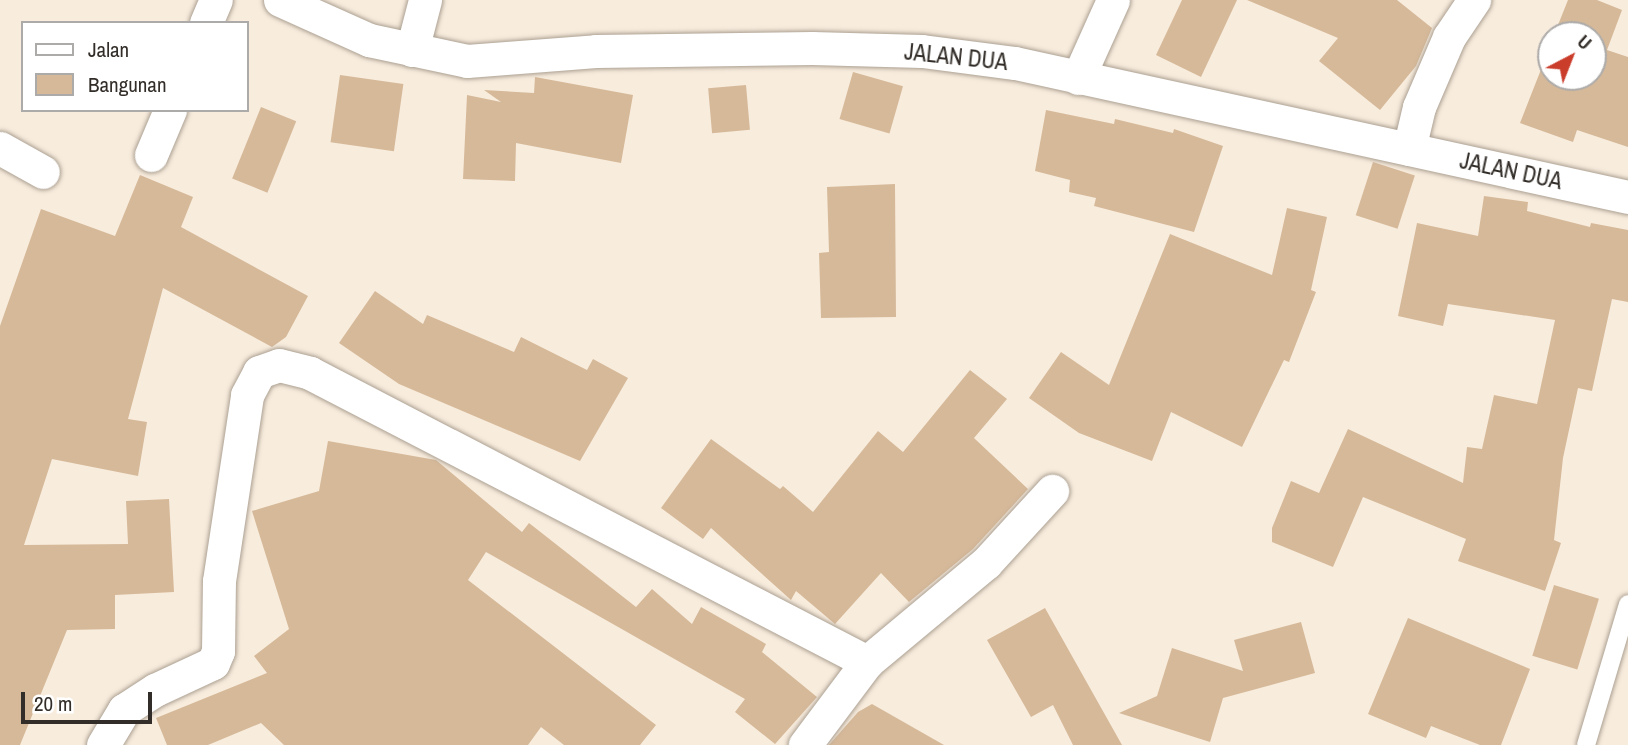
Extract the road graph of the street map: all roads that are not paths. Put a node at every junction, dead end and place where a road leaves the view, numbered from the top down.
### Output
1 (216, 0) edge
2 (280, 0) edge
3 (425, 0) edge
4 (1113, 0) edge
5 (1474, 0) edge
6 (207, 21) edge
7 (412, 50) junction
8 (1078, 78) junction
9 (169, 112) edge
10 (0, 148) edge
11 (1409, 149) junction
12 (151, 155) dead end
13 (43, 172) dead end
14 (1628, 197) edge
15 (1052, 491) dead end
16 (1628, 604) edge
17 (867, 662) junction
18 (103, 745) edge
19 (805, 745) edge
20 (1586, 745) edge

1 - 6 street
2 - 7 street, JALAN DUA
3 - 7 street
4 - 8 street
5 - 11 street
7 - 8 street, JALAN DUA
8 - 11 street, JALAN DUA
9 - 12 street
10 - 13 street
11 - 14 street, JALAN DUA
15 - 17 street
16 - 20 lane
17 - 18 street
17 - 19 street

